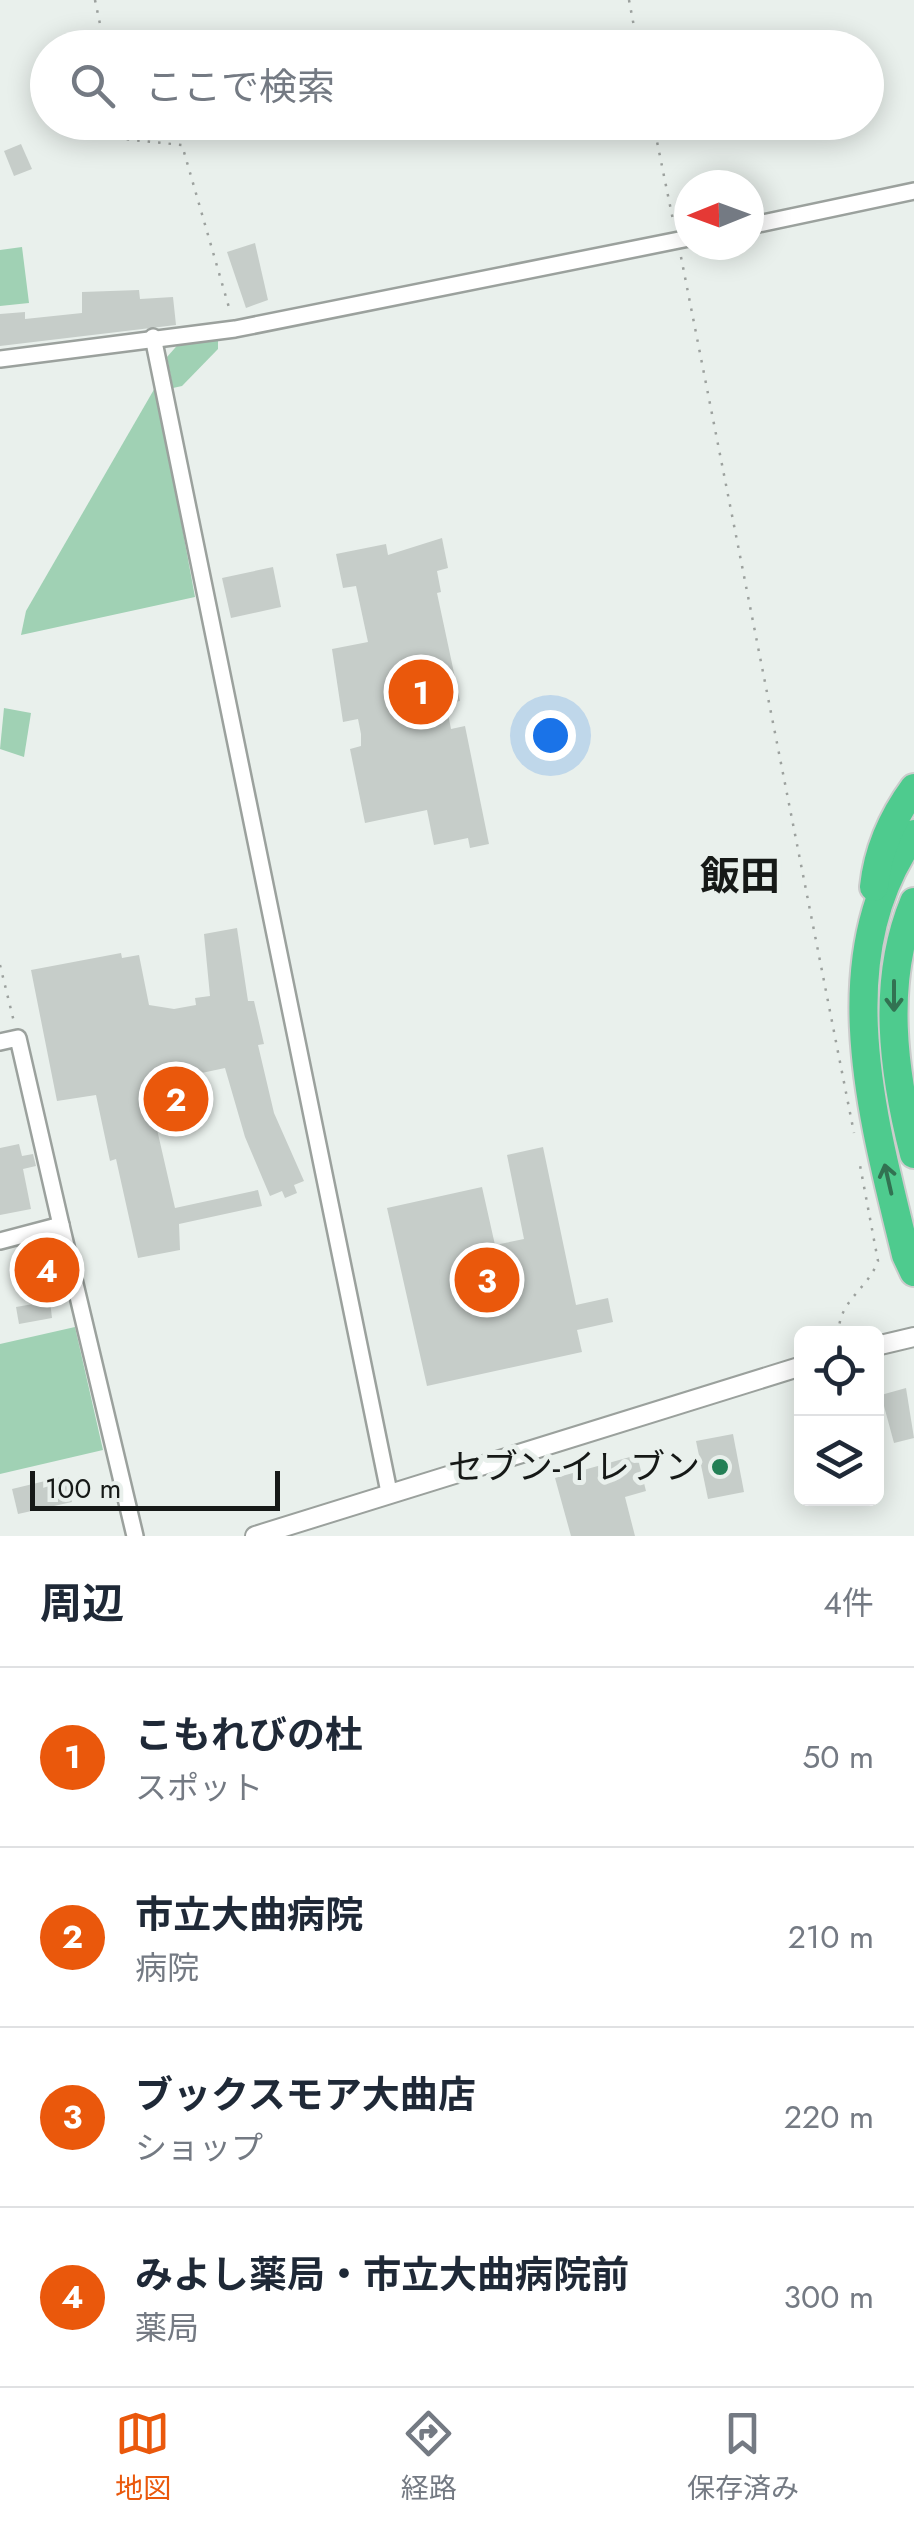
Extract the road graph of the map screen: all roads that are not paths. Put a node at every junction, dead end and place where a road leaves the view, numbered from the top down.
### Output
1 (914, 190) edge
2 (764, 223) edge
3 (674, 242) edge
4 (153, 337) junction
5 (0, 359) edge
6 (914, 788) edge
7 (914, 834) edge
8 (914, 902) edge
9 (865, 958) junction
10 (0, 1042) edge
11 (914, 1154) edge
12 (61, 1225) junction
13 (0, 1240) edge
14 (914, 1272) edge
15 (914, 1337) edge
16 (884, 1344) edge
17 (794, 1368) edge
18 (389, 1492) junction
19 (136, 1536) edge
20 (256, 1536) edge

1 - 2 street
3 - 4 street
4 - 5 street
4 - 18 street
6 - 9 highway
7 - 9 highway
8 -> 11 highway
14 -> 9 highway
10 - 12 street
12 - 13 street
12 - 19 street
15 - 16 street
17 - 18 street
18 - 20 street

